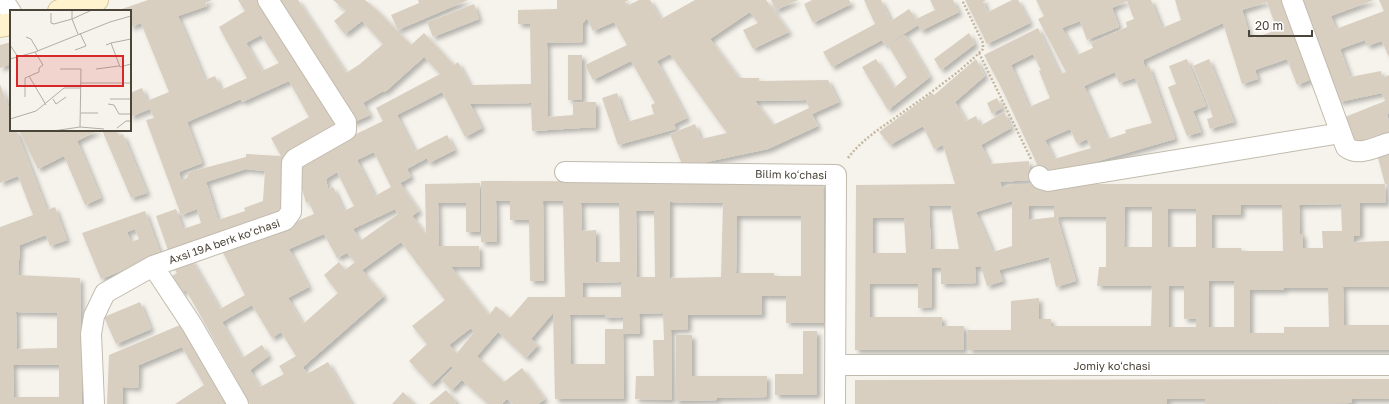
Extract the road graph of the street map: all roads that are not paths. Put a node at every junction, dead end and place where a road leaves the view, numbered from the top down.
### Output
1 (3, 0) edge
2 (97, 0) edge
3 (268, 0) edge
4 (1292, 0) edge
5 (10, 10) edge
6 (62, 10) edge
7 (10, 24) edge
8 (0, 26) edge
9 (1341, 133) junction
10 (1389, 143) edge
11 (565, 172) dead end
12 (1039, 176) road end
13 (153, 266) junction
14 (835, 365) junction
15 (1389, 366) edge
16 (94, 404) edge
17 (238, 404) edge
18 (835, 404) edge

1 - 5 street
2 - 6 street
3 - 13 street, Аxsi 19А berk koʼchasi
4 - 9 street
7 - 8 street
9 - 10 street
9 - 12 street
11 - 14 street, Bilim koʻchasi
13 - 16 street, Аxsi 19А berk koʼchasi
13 - 17 street
14 - 15 street, Jomiy koʻchasi
14 - 18 street, Bilim koʻchasi

